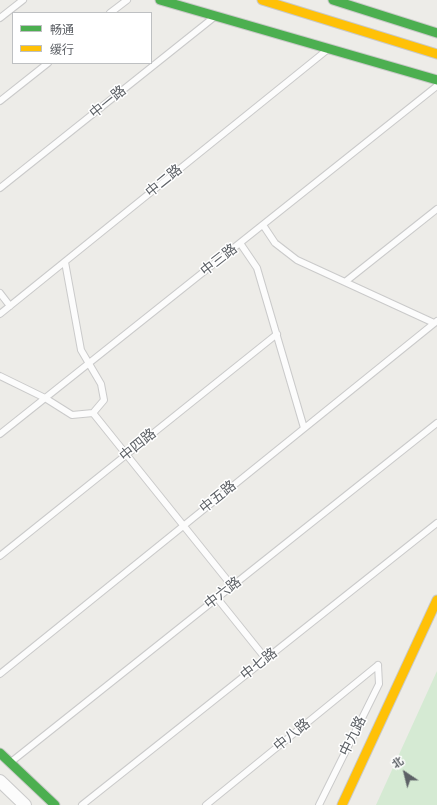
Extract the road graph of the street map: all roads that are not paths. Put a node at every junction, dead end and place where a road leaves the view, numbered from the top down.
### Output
1 (23, 0) edge
2 (127, 0) edge
3 (160, 0) edge
4 (262, 0) edge
5 (332, 0) edge
6 (111, 12) edge
7 (215, 16) junction
8 (0, 18) edge
9 (437, 32) edge
10 (328, 49) junction
11 (437, 54) edge
12 (47, 64) edge
13 (437, 80) edge
14 (437, 86) edge
15 (0, 101) edge
16 (0, 188) edge
17 (437, 209) edge
18 (263, 225) junction
19 (240, 243) junction
20 (65, 262) junction
21 (345, 282) junction
22 (0, 293) edge
23 (10, 306) junction
24 (0, 314) edge
25 (436, 322) edge
26 (277, 334) junction
27 (89, 363) junction
28 (0, 376) edge
29 (45, 398) junction
30 (93, 413) junction
31 (437, 423) edge
32 (304, 428) junction
33 (0, 434) edge
34 (126, 455) junction
35 (437, 523) edge
36 (183, 526) junction
37 (0, 556) edge
38 (232, 586) junction
39 (217, 598) junction
40 (437, 600) edge
41 (266, 659) junction
42 (378, 665) joint
43 (0, 674) edge
44 (0, 753) edge
45 (10, 763) junction
46 (0, 781) edge
47 (25, 805) edge
48 (55, 805) edge
49 (82, 805) edge
50 (206, 805) edge
51 (319, 805) edge
52 (342, 805) edge

1 - 8 lane
2 - 6 lane
3 - 7 street
4 - 11 street
5 - 9 street
7 - 10 street
7 - 16 lane, 中一路
10 - 13 street
10 - 20 lane, 中二路
12 - 15 lane
14 - 18 lane, 中三路
17 - 21 lane
18 - 19 lane, 中三路
18 - 21 lane
19 - 26 lane
19 - 27 lane, 中三路
20 - 23 lane, 中二路
20 - 27 lane
21 - 25 lane
22 - 23 lane
23 - 24 lane, 中二路
25 - 32 lane, 中五路
26 - 32 lane
26 - 34 lane, 中四路
27 - 29 lane, 中三路
27 - 30 lane
28 - 29 lane
29 - 30 lane
29 - 33 lane, 中三路
30 - 34 lane
31 - 38 lane, 中六路
32 - 36 lane, 中五路
34 - 36 lane
34 - 37 lane, 中四路
35 - 41 lane, 中七路
36 - 38 lane
36 - 43 lane, 中五路
38 - 39 lane, 中六路
39 - 41 lane
39 - 45 lane, 中六路
40 - 52 street
41 - 49 lane, 中七路
42 - 50 lane, 中八路
42 - 51 lane, 中九路
44 - 45 street
45 - 48 street
46 - 47 street

